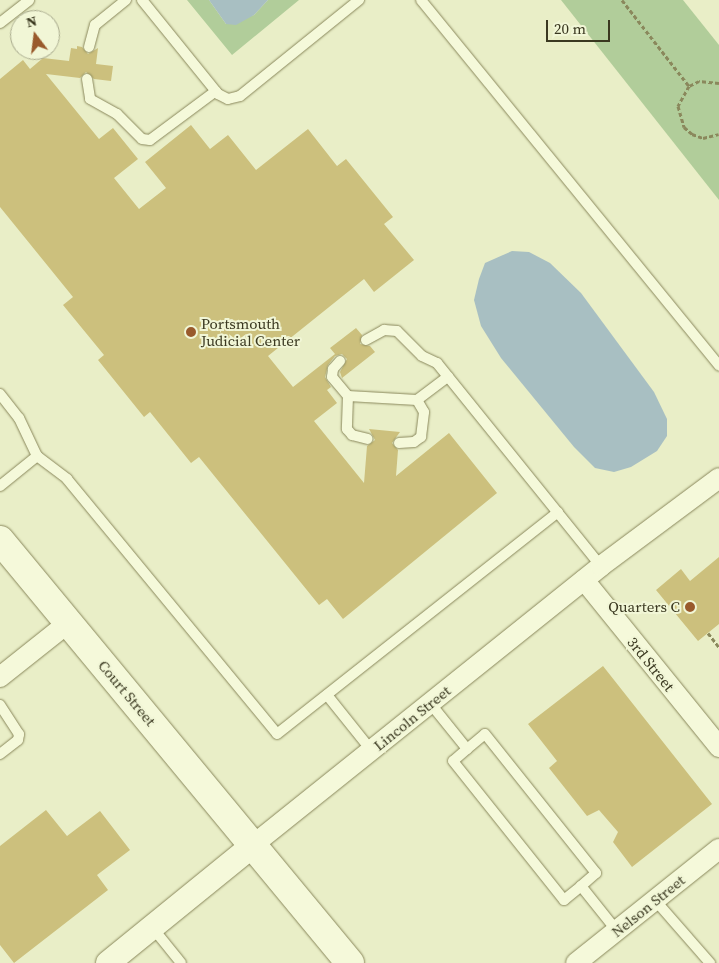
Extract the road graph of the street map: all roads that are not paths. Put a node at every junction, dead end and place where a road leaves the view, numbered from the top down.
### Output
1 (29, 0) edge
2 (126, 0) edge
3 (142, 0) edge
4 (359, 0) edge
5 (421, 0) edge
6 (0, 23) edge
7 (89, 47) dead end
8 (87, 78) dead end
9 (216, 91) junction
10 (366, 340) dead end
11 (340, 361) dead end
12 (719, 366) edge
13 (448, 377) junction
14 (0, 394) edge
15 (348, 396) junction
16 (417, 400) junction
17 (368, 439) dead end
18 (399, 443) dead end
19 (37, 456) junction
20 (719, 478) edge
21 (0, 486) edge
22 (558, 512) junction
23 (0, 540) edge
24 (601, 566) junction
25 (584, 580) junction
26 (68, 623) junction
27 (1, 674) edge
28 (327, 695) junction
29 (430, 703) junction
30 (0, 705) edge
31 (719, 747) edge
32 (467, 749) junction
33 (371, 750) junction
34 (0, 754) edge
35 (253, 845) junction
36 (719, 849) edge
37 (581, 886) junction
38 (655, 900) junction
39 (152, 927) junction
40 (617, 931) junction
41 (108, 963) edge
42 (181, 963) edge
43 (350, 963) edge
44 (576, 963) edge
45 (710, 963) edge

1 - 6 lane
2 - 7 lane
3 - 9 lane
4 - 9 lane
5 - 12 lane
8 - 9 lane
10 - 13 lane
11 - 15 lane
13 - 16 lane
13 - 22 lane
14 - 19 lane
15 - 16 lane
15 - 17 lane
16 - 18 lane
19 - 21 lane
19 - 28 lane
20 - 24 street, Lincoln Street
22 - 24 lane
22 - 28 lane
23 - 26 main road, Court Street
24 - 25 street, Lincoln Street
25 - 29 street, Lincoln Street
25 - 31 street, 3rd Street
26 - 27 street
26 - 35 main road, Court Street
28 - 33 lane
29 - 32 lane
29 - 33 street, Lincoln Street
30 - 34 lane
32 - 37 lane
32 - 37 lane
33 - 35 street, Lincoln Street
35 - 39 street, Lincoln Street
35 - 43 main road, Court Street
36 - 38 street, Nelson Street
37 - 40 lane
38 - 40 street, Nelson Street
38 - 45 lane
39 - 41 street, Lincoln Street
39 - 42 lane
40 - 44 street, Nelson Street

